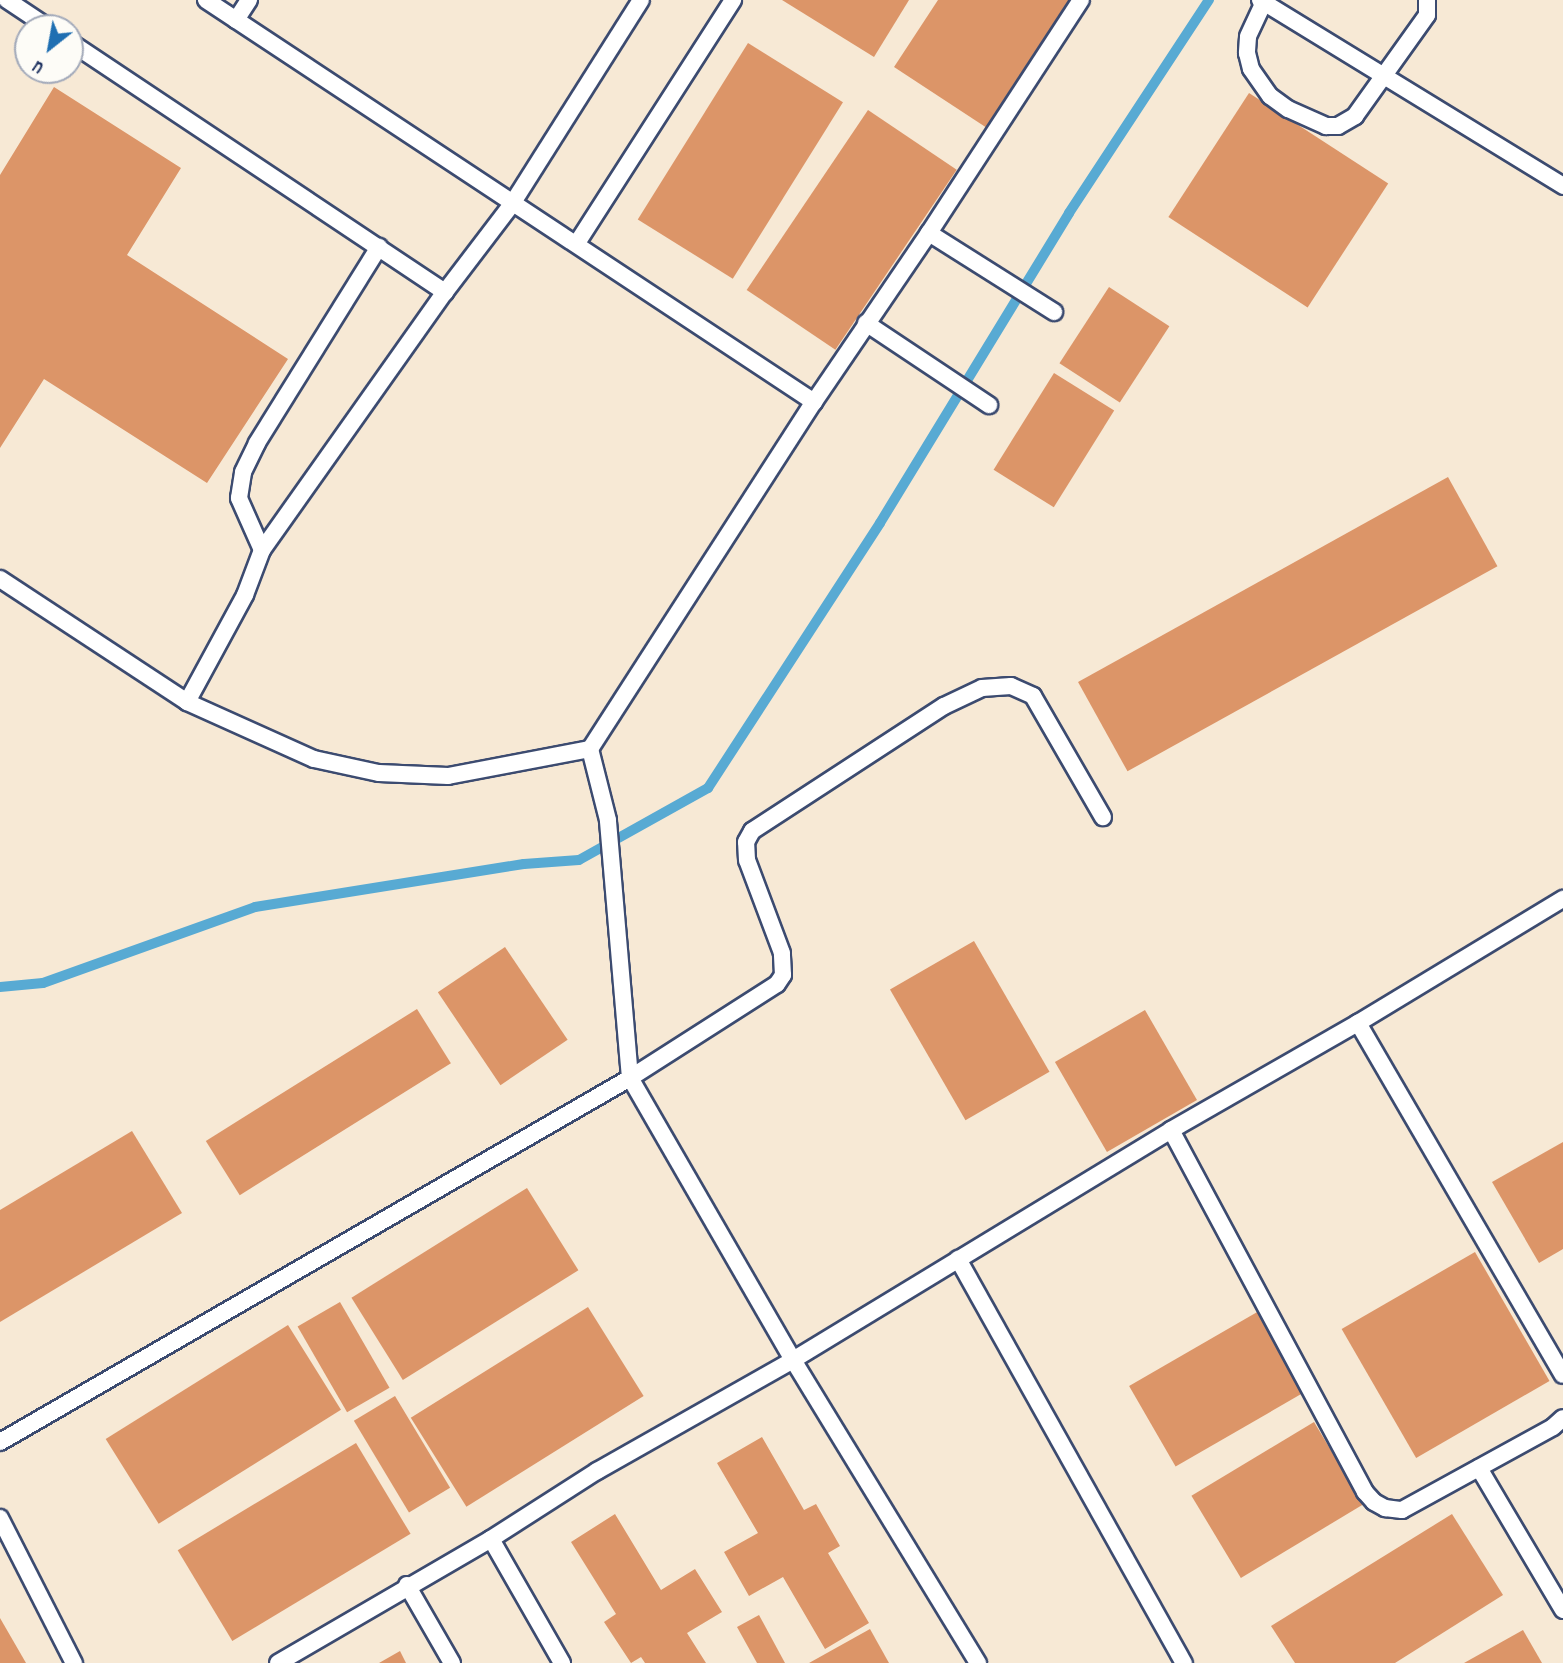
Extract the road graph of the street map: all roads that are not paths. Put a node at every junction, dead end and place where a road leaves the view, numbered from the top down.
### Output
1 (6, 0) edge
2 (206, 0) edge
3 (249, 0) edge
4 (641, 0) edge
5 (733, 0) edge
6 (1081, 0) edge
7 (1427, 0) edge
8 (1262, 1) edge
9 (28, 14) edge
10 (236, 20) junction
11 (84, 51) edge
12 (1384, 73) junction
13 (1563, 186) edge
14 (512, 204) junction
15 (929, 233) junction
16 (577, 243) junction
17 (379, 247) junction
18 (445, 292) junction
19 (1054, 312) dead end
20 (866, 323) junction
21 (814, 402) junction
22 (989, 405) dead end
23 (262, 550) junction
24 (0, 579) edge
25 (187, 702) junction
26 (590, 749) junction
27 (1103, 817) dead end
28 (1563, 899) edge
29 (1359, 1023) junction
30 (630, 1078) junction
31 (1171, 1130) junction
32 (958, 1259) junction
33 (793, 1360) junction
34 (1563, 1375) edge
35 (1563, 1418) edge
36 (0, 1442) edge
37 (1479, 1468) junction
38 (0, 1518) edge
39 (491, 1539) junction
40 (6, 1544) edge
41 (1556, 1583) edge
42 (407, 1585) junction
43 (1563, 1610) edge
44 (74, 1663) edge
45 (278, 1663) edge
46 (452, 1663) edge
47 (562, 1663) edge
48 (978, 1663) edge
49 (1184, 1663) edge

1 - 9 lane
2 - 10 lane
3 - 10 lane
4 - 14 lane
5 - 16 lane
6 - 15 lane
7 - 12 lane
8 - 12 lane
8 - 12 lane
10 - 14 lane
11 - 17 lane
12 - 13 lane
14 - 16 lane
14 - 18 lane
15 - 19 lane
15 - 20 lane
16 - 21 lane
17 - 18 lane
17 - 23 lane
18 - 23 lane
20 - 21 lane
20 - 22 lane
21 - 26 lane
23 - 25 lane
24 - 25 lane
25 - 26 lane
26 - 30 lane
27 - 30 lane
28 - 29 lane
29 - 31 lane
29 - 34 lane
30 - 33 lane
30 - 36 lane
31 - 32 lane
31 - 37 lane
32 - 33 lane
32 - 49 lane
33 - 39 lane
33 - 48 lane
35 - 37 lane
37 - 41 lane
38 - 40 lane
39 - 42 lane
39 - 47 lane
40 - 44 lane
41 - 43 lane
42 - 45 lane
42 - 46 lane

